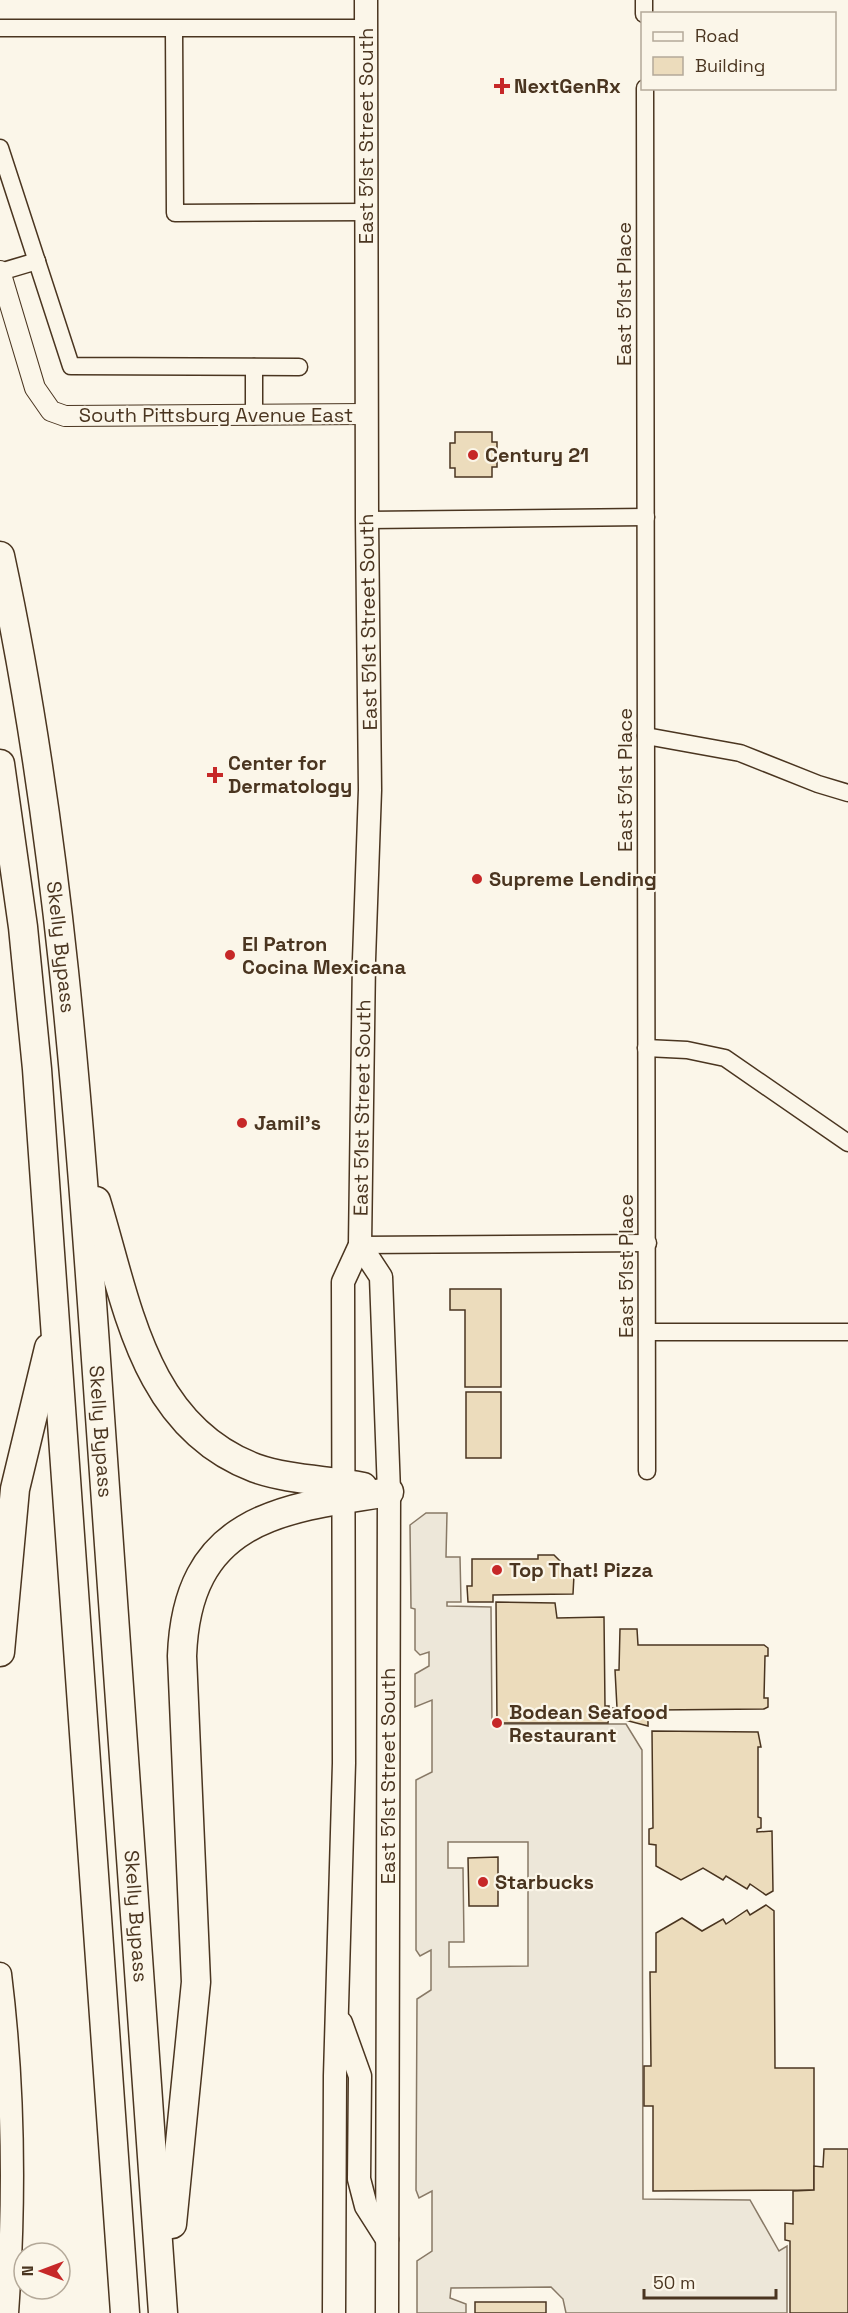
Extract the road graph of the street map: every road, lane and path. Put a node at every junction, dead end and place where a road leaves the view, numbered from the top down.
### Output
1 (366, 0) edge
2 (0, 28) edge
3 (366, 28) junction
4 (174, 30) junction
5 (645, 90) edge
6 (0, 148) edge
7 (367, 212) junction
8 (37, 261) junction
9 (0, 271) edge
10 (254, 367) junction
11 (298, 367) dead end
12 (367, 414) junction
13 (254, 416) junction
14 (646, 517) junction
15 (367, 519) junction
16 (0, 556) edge
17 (646, 736) junction
18 (0, 764) edge
19 (848, 793) edge
20 (646, 1048) junction
21 (848, 1143) edge
22 (82, 1155) junction
23 (648, 1243) junction
24 (360, 1245) junction
25 (55, 1320) junction
26 (648, 1332) junction
27 (848, 1332) edge
28 (647, 1471) dead end
29 (343, 1491) junction
30 (388, 1492) junction
31 (0, 1652) edge
32 (0, 1974) edge
33 (337, 2012) junction
34 (387, 2239) junction
35 (163, 2311) edge
36 (7, 2313) edge
37 (125, 2313) edge
38 (334, 2313) edge
39 (387, 2313) edge

1 - 3 main road, East 51st Street South
2 - 4 street
3 - 4 street
3 - 7 main road, East 51st Street South
4 - 7 street
5 - 14 street, East 51st Place
6 - 8 street
7 - 12 main road, East 51st Street South
8 - 9 street
8 - 10 street
9 - 13 street, South Pittsburg Avenue East
10 - 11 street
10 - 13 street
12 - 13 street, South Pittsburg Avenue East
12 - 15 main road, East 51st Street South
14 - 15 street
14 - 17 street, East 51st Place
15 - 24 main road, East 51st Street South
16 - 22 highway, Skelly Bypass
17 - 19 street
17 - 20 street, East 51st Place
18 - 25 highway, Skelly Bypass
20 - 21 street
20 - 23 street, East 51st Place
22 - 29 highway
22 - 35 highway, Skelly Bypass
23 - 24 street
23 - 26 street, East 51st Place
24 - 29 main road, East 51st Street South
24 - 30 main road, East 51st Street South
25 - 31 highway
25 - 37 highway, Skelly Bypass
26 - 27 street
26 - 28 street, East 51st Place
29 - 30 highway
29 - 33 main road, East 51st Street South
29 - 35 highway
30 - 34 main road, East 51st Street South
32 - 36 main road
33 - 34 main road
33 - 38 main road, East 51st Street South
34 - 39 main road, East 51st Street South

